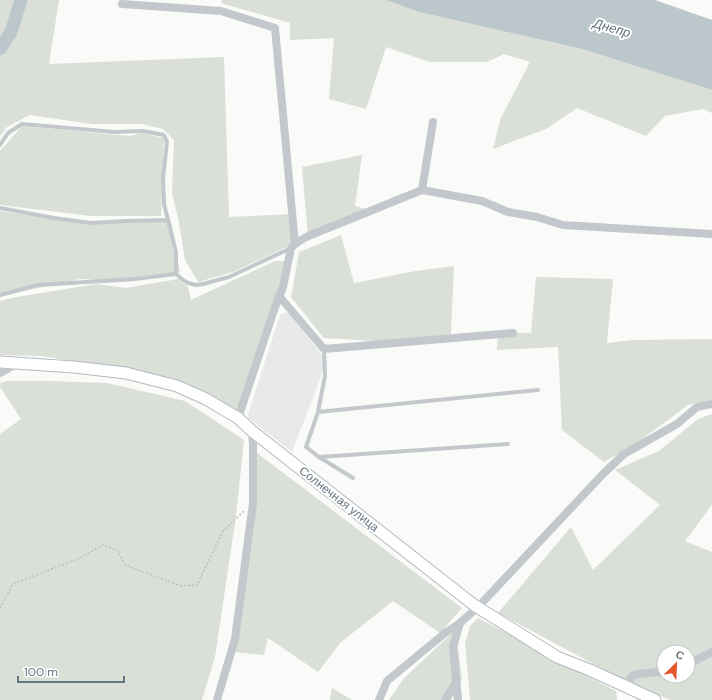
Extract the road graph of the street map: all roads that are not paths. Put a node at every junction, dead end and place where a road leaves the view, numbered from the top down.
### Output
1 (122, 4) dead end
2 (433, 122) dead end
3 (0, 144) edge
4 (422, 190) junction
5 (0, 208) edge
6 (168, 220) junction
7 (712, 234) edge
8 (293, 246) junction
9 (176, 274) junction
10 (0, 295) edge
11 (280, 296) junction
12 (512, 333) dead end
13 (324, 349) junction
14 (0, 362) edge
15 (18, 362) junction
16 (0, 373) edge
17 (538, 390) dead end
18 (712, 404) edge
19 (318, 412) junction
20 (238, 418) junction
21 (252, 430) junction
22 (508, 444) dead end
23 (319, 457) junction
24 (353, 478) dead end
25 (478, 607) junction
26 (460, 623) junction
27 (712, 652) edge
28 (696, 660) edge
29 (656, 672) edge
30 (457, 681) junction
31 (625, 687) junction
32 (638, 696) edge
33 (217, 700) edge
34 (379, 700) edge
35 (445, 700) edge
36 (458, 700) edge
37 (655, 700) edge

1 - 8 street
2 - 4 street
3 - 6 lane
4 - 7 street
4 - 8 street
5 - 6 lane
6 - 9 lane
8 - 9 lane
8 - 11 street
9 - 10 lane
11 - 13 street
11 - 20 street
12 - 13 street
13 - 19 lane
14 - 15 street, Солнечная улица
15 - 16 street
15 - 20 street, Солнечная улица
17 - 19 lane
18 - 25 street
19 - 23 lane
20 - 21 street, Солнечная улица
21 - 25 street, Солнечная улица
21 - 33 street
22 - 23 lane
23 - 24 lane
25 - 26 street
25 - 31 street, Солнечная улица
26 - 30 street
26 - 34 street
27 - 28 street
29 - 31 street
30 - 35 street
30 - 36 street
31 - 32 street, Солнечная улица
32 - 37 street, Солнечная улица

